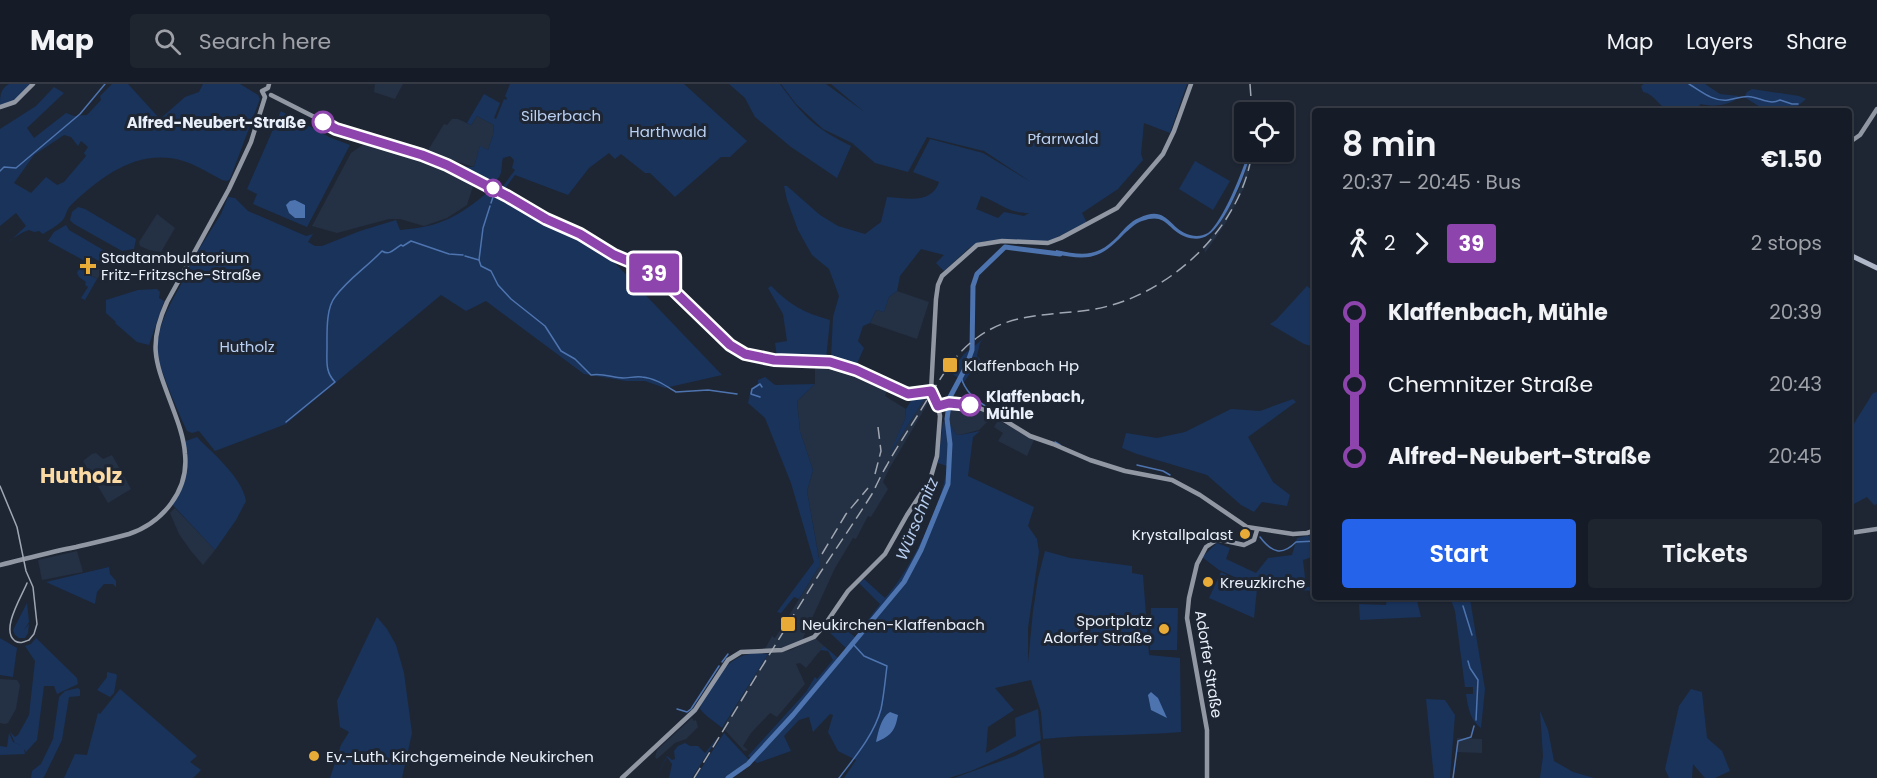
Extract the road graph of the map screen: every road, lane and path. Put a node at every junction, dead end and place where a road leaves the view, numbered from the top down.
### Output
1 (33, 84) edge
2 (1191, 84) edge
3 (269, 86) edge
4 (268, 96) junction
5 (0, 107) edge
6 (1877, 109) edge
7 (1852, 141) edge
8 (1852, 256) edge
9 (1877, 268) edge
10 (931, 391) junction
11 (938, 406) junction
12 (1877, 529) edge
13 (1257, 530) junction
14 (1312, 531) edge
15 (1852, 533) edge
16 (0, 565) edge
17 (622, 778) edge
18 (1207, 778) edge

1 - 5 main road
2 - 10 main road
3 - 4 main road
3 - 4 main road
4 - 10 main road
4 - 16 main road
6 - 7 main road
8 - 9 main road
10 - 11 main road
11 - 13 main road
11 - 17 main road
12 - 15 main road
13 - 14 main road
13 - 18 main road, Adorfer Straße

